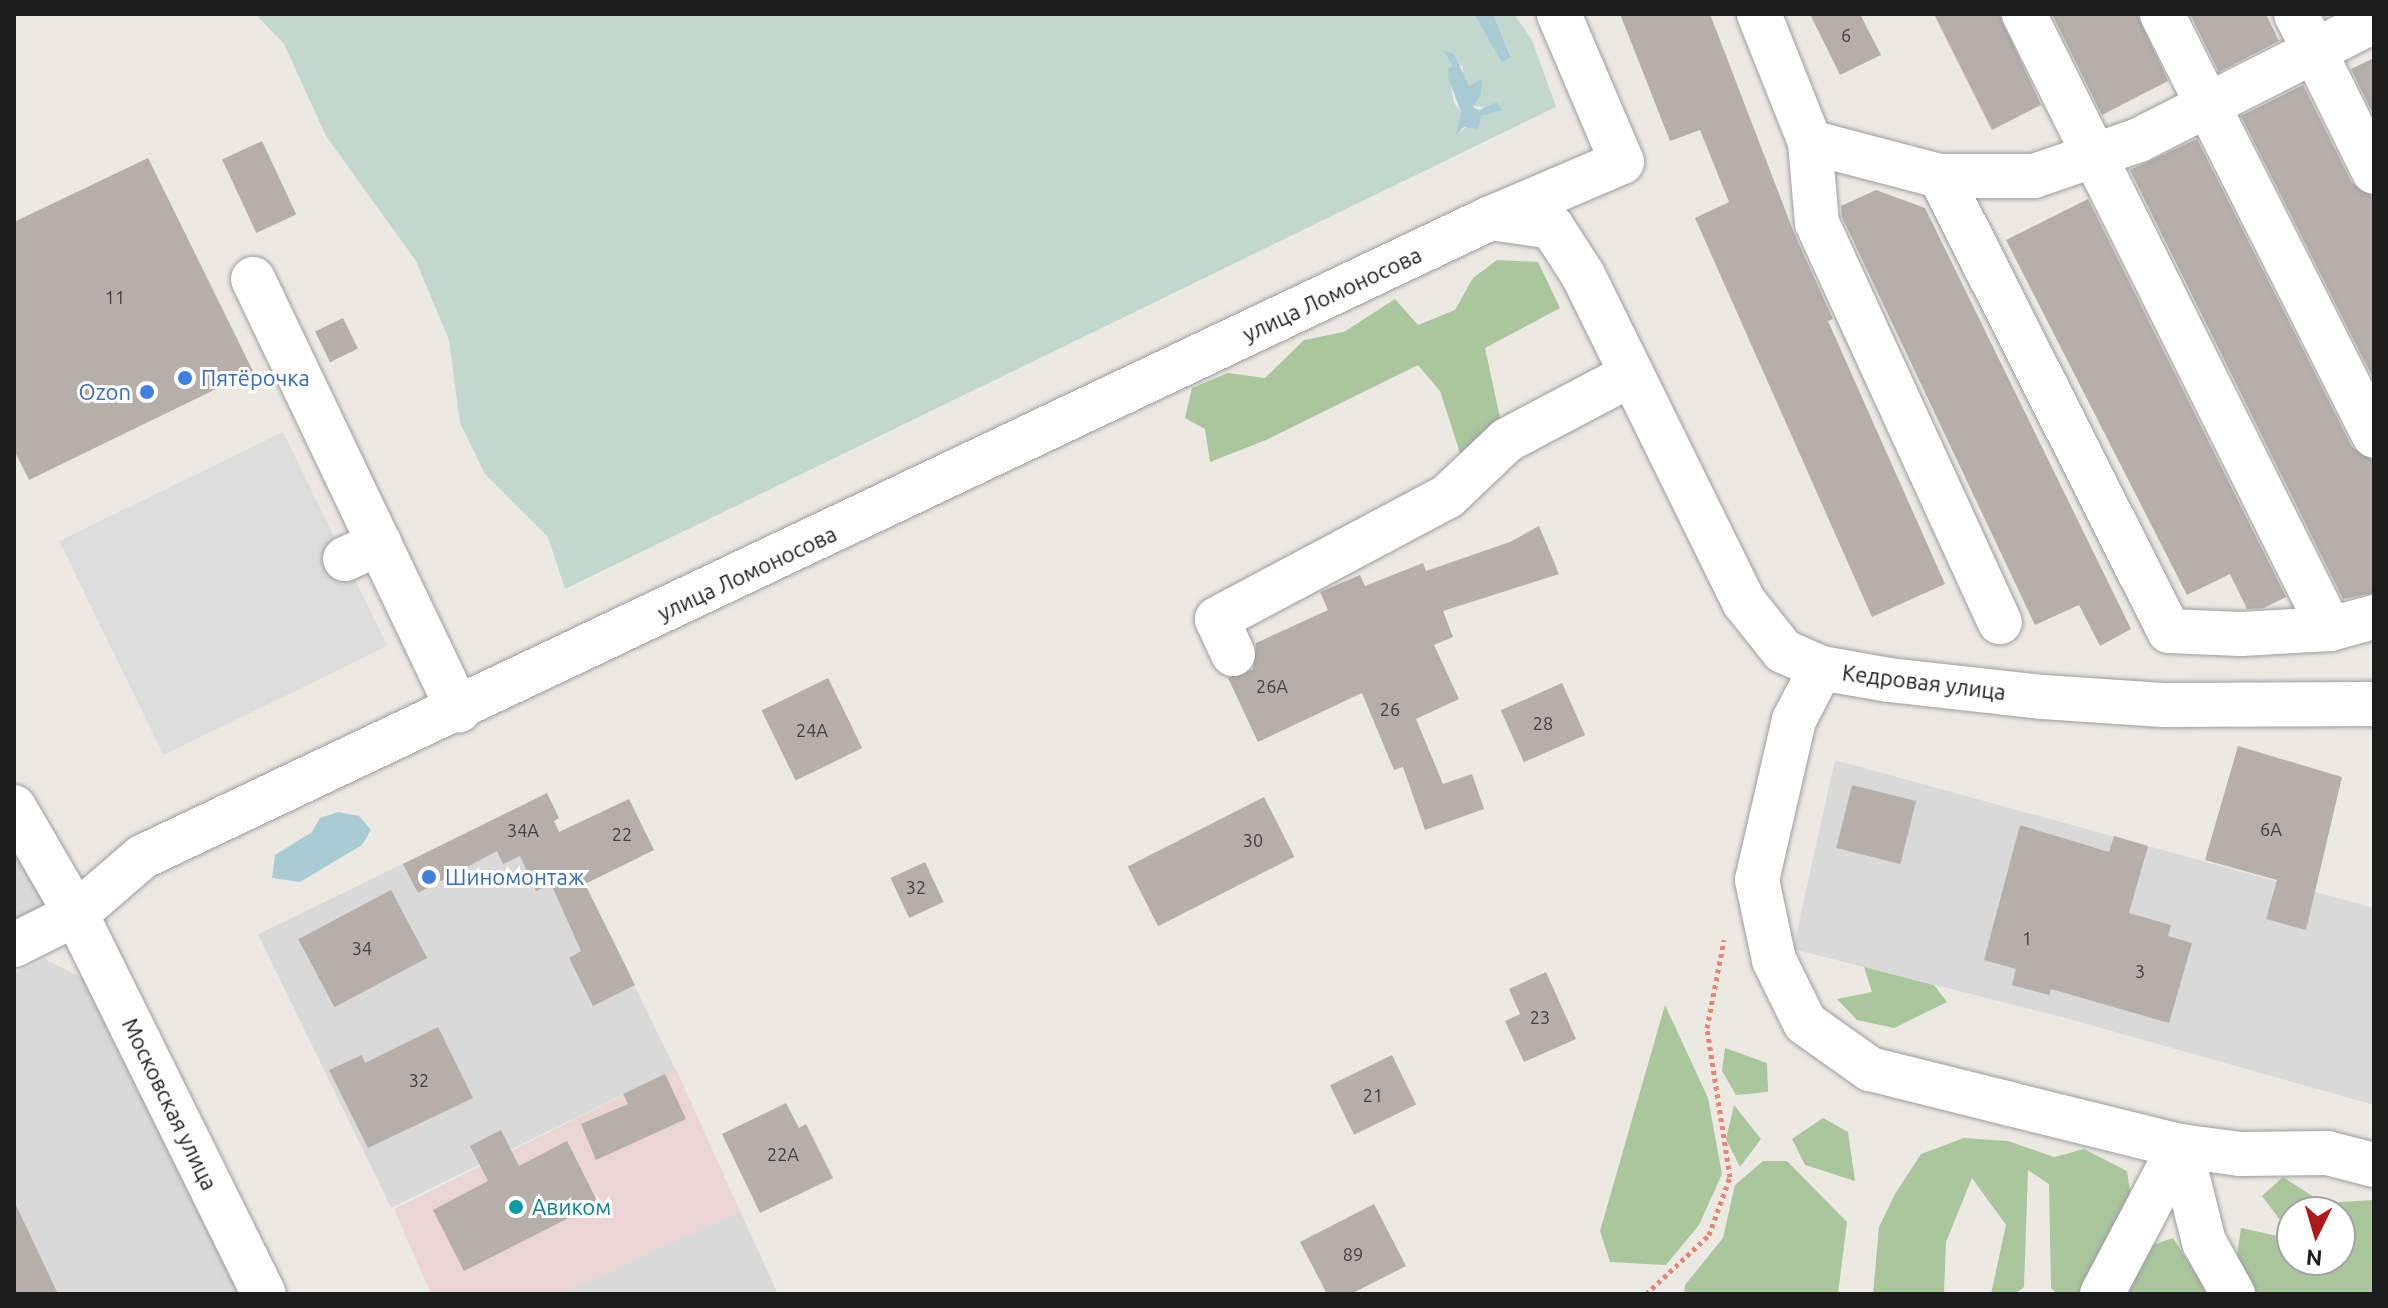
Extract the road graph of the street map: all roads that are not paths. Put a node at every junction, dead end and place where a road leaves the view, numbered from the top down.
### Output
1 (1559, 14) edge
2 (1759, 14) edge
3 (2024, 14) edge
4 (2162, 14) edge
5 (2374, 21) edge
6 (2305, 32) edge
7 (2207, 105) junction
8 (1810, 142) junction
9 (2096, 155) junction
10 (2374, 172) edge
11 (1940, 176) junction
12 (1491, 218) junction
13 (253, 279) dead end
14 (1632, 374) junction
15 (2374, 436) edge
16 (2374, 617) edge
17 (2000, 622) dead end
18 (2330, 629) junction
19 (1233, 654) dead end
20 (1821, 668) junction
21 (2374, 704) edge
22 (459, 710) junction
23 (14, 807) edge
24 (76, 914) junction
25 (14, 945) edge
26 (2180, 1146) junction
27 (2374, 1165) edge
28 (264, 1294) edge
29 (2102, 1294) edge
30 (2233, 1294) edge

1 - 12 street, улица Ломоносова
2 - 8 street
3 - 9 street
4 - 7 street
5 - 6 street
6 - 7 street
6 - 10 street
7 - 9 street
7 - 15 street
8 - 11 street
8 - 17 street
9 - 11 street
9 - 18 street
11 - 18 street
12 - 14 street, Кедровая улица
12 - 22 street, улица Ломоносова
13 - 22 street
14 - 19 street
14 - 20 street, Кедровая улица
16 - 18 street
20 - 21 street, Кедровая улица
20 - 26 street
22 - 24 street, улица Ломоносова
23 - 24 street, Московская улица
24 - 25 street, улица Ломоносова
24 - 28 street, Московская улица
26 - 27 street
26 - 29 street
26 - 30 street

